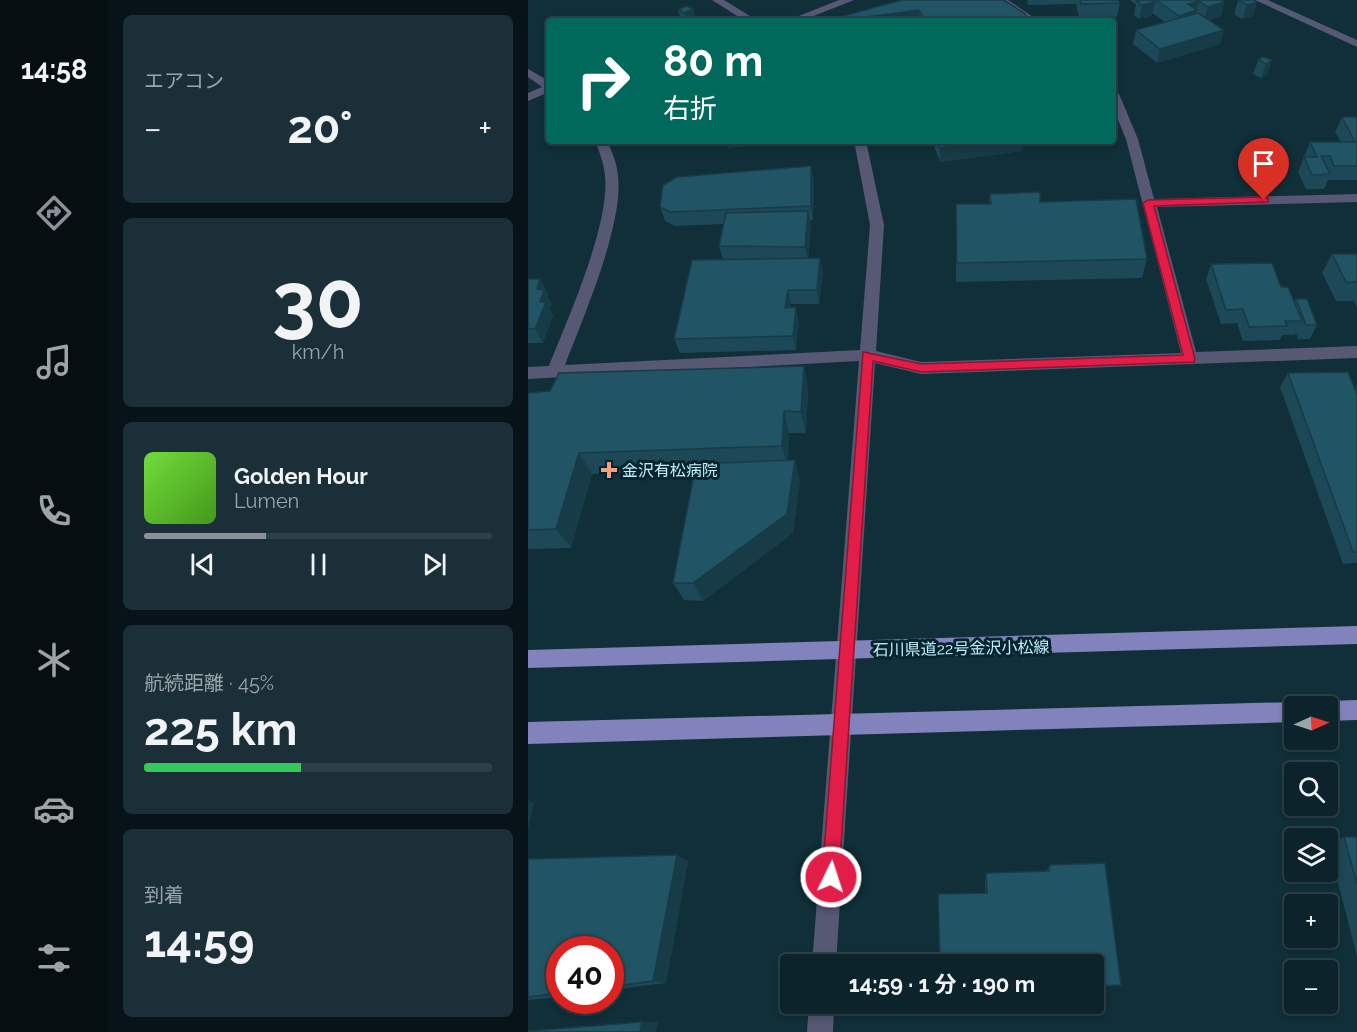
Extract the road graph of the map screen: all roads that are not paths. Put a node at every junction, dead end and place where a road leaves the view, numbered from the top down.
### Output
1 (717, 0) edge
2 (849, 0) edge
3 (1001, 0) edge
4 (1260, 0) edge
5 (748, 18) edge
6 (798, 18) edge
7 (1029, 18) edge
8 (1357, 44) edge
9 (528, 72) edge
10 (546, 85) edge
11 (546, 88) edge
12 (528, 97) edge
13 (1116, 101) edge
14 (603, 144) edge
15 (861, 144) edge
16 (1357, 198) edge
17 (1148, 203) junction
18 (1357, 352) edge
19 (867, 355) junction
20 (1190, 359) junction
21 (555, 372) junction
22 (528, 373) edge
23 (1357, 635) edge
24 (846, 650) junction
25 (528, 659) edge
26 (1357, 710) edge
27 (1338, 711) edge
28 (1284, 712) edge
29 (841, 723) junction
30 (528, 733) edge
31 (825, 954) edge
32 (821, 1014) edge
33 (820, 1032) edge

1 - 5 street
2 - 6 street
3 - 7 street
4 - 8 street
9 - 10 street
11 - 12 street
13 - 17 street
14 - 21 street
15 - 19 street
16 - 17 street
17 - 20 street
18 - 20 street
19 - 20 street
19 - 21 street
19 - 24 street
21 - 22 street
23 - 24 main road, 石川県道22号金沢小松線
24 - 25 main road, 石川県道22号金沢小松線
24 - 29 street
26 - 27 main road
28 - 29 main road
29 - 30 main road
29 - 31 street
32 - 33 street

